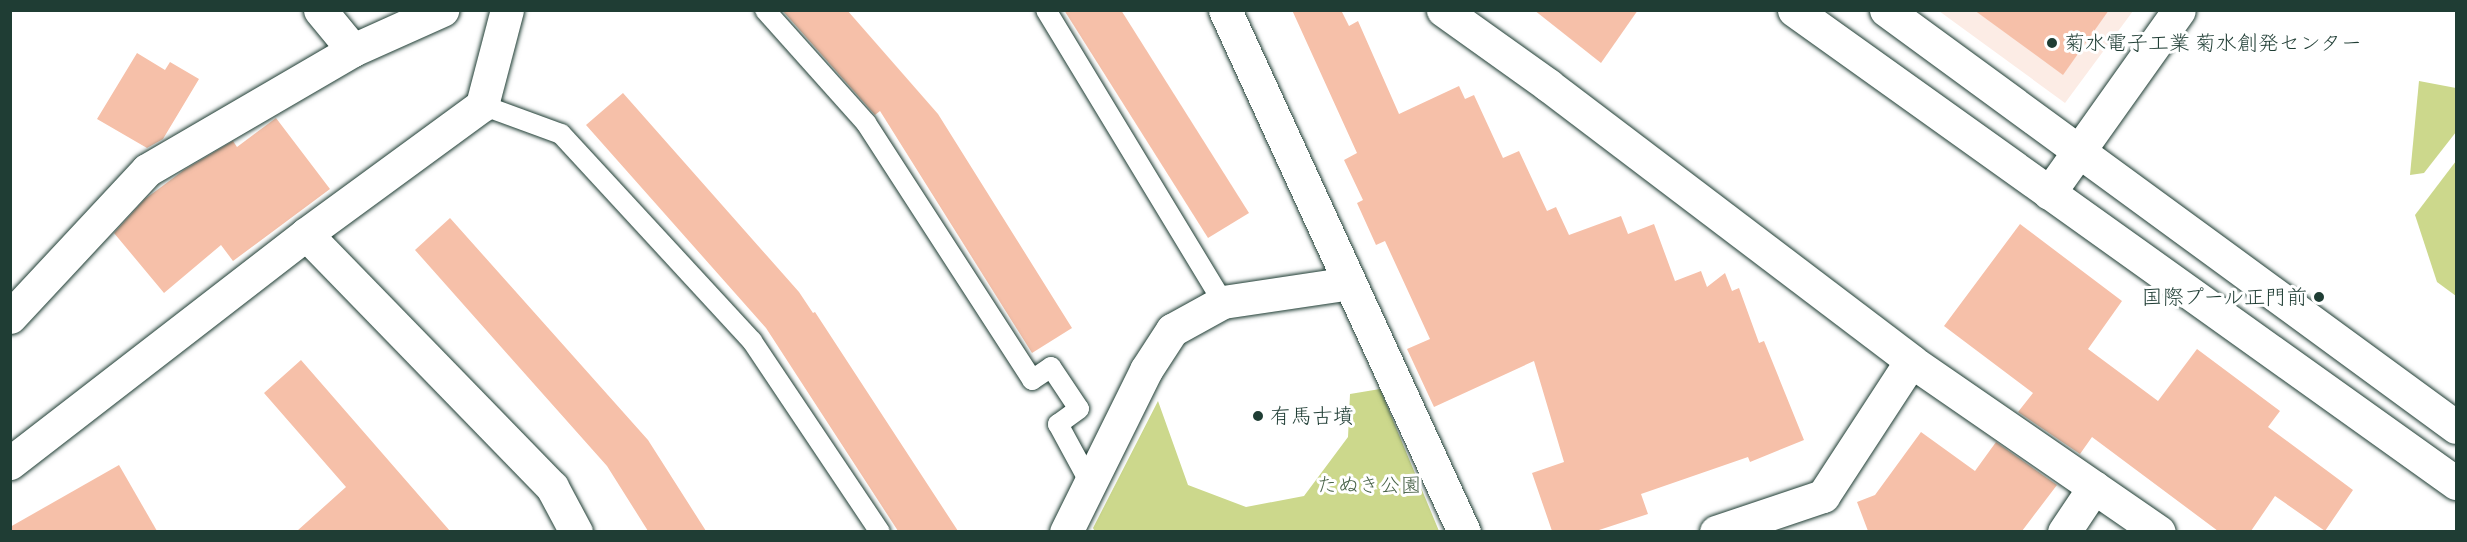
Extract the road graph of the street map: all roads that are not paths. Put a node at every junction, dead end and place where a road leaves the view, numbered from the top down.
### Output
1 (320, 10) edge
2 (442, 10) edge
3 (507, 10) edge
4 (765, 10) edge
5 (1046, 10) edge
6 (1225, 10) edge
7 (1443, 10) edge
8 (1794, 10) edge
9 (1886, 10) edge
10 (2179, 10) edge
11 (353, 50) junction
12 (482, 105) junction
13 (2079, 152) junction
14 (2049, 192) junction
15 (306, 234) junction
16 (1350, 283) junction
17 (1223, 302) junction
18 (10, 317) edge
19 (1911, 361) junction
20 (2457, 427) edge
21 (10, 463) edge
22 (1090, 483) junction
23 (2457, 483) edge
24 (2094, 487) junction
25 (1074, 526) edge
26 (574, 531) edge
27 (880, 531) edge
28 (1464, 531) edge
29 (1716, 531) edge
30 (2064, 531) edge
31 (2159, 531) edge

1 - 11 street
2 - 11 street
3 - 12 street
4 - 22 lane
5 - 17 lane
6 - 16 street
7 - 19 street
8 - 14 street
9 - 13 street
10 - 13 street
11 - 18 street
12 - 15 street
12 - 27 lane
13 - 14 street
13 - 20 street
14 - 23 street
15 - 21 street
15 - 26 street
16 - 17 street
16 - 28 street
17 - 22 street
19 - 24 street
19 - 29 street
22 - 25 street
24 - 30 street
24 - 31 street

